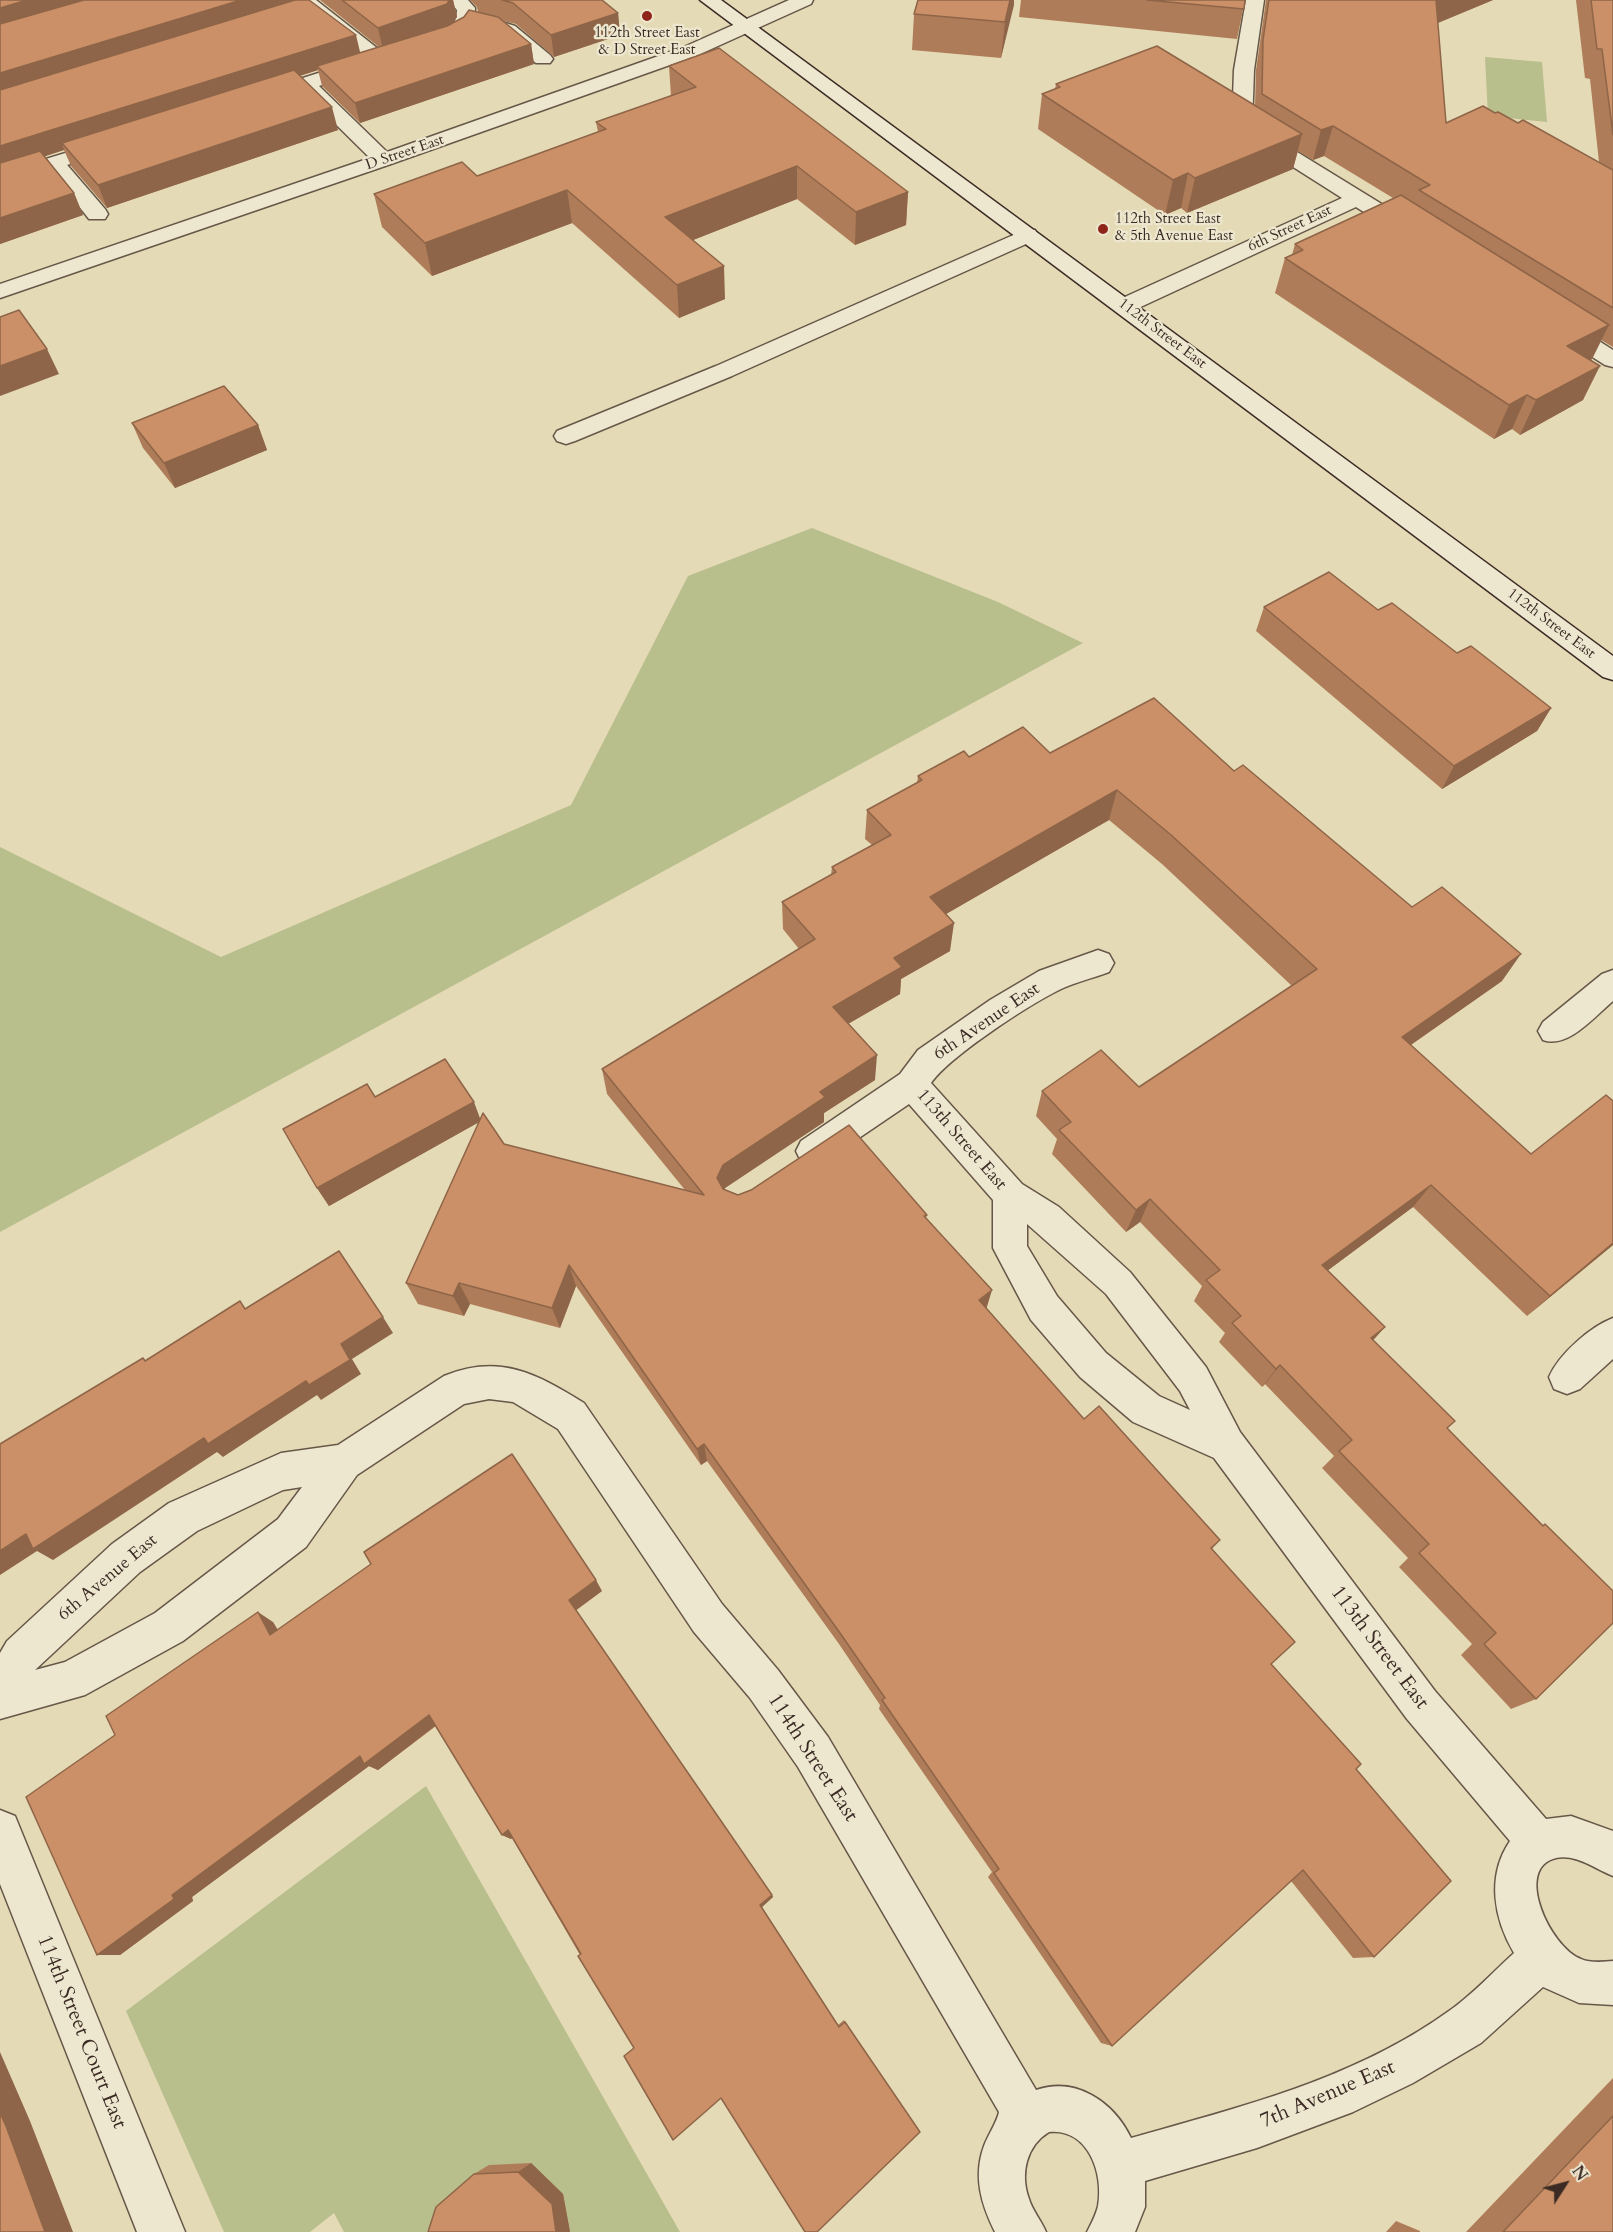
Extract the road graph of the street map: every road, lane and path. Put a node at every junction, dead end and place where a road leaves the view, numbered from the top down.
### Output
1 (457, 0) edge
2 (709, 0) edge
3 (804, 0) edge
4 (1255, 0) edge
5 (310, 4) edge
6 (291, 16) edge
7 (466, 21) junction
8 (745, 27) junction
9 (422, 46) edge
10 (402, 52) edge
11 (381, 59) junction
12 (543, 60) dead end
13 (305, 83) junction
14 (248, 101) edge
15 (1223, 114) edge
16 (1242, 126) junction
17 (134, 138) edge
18 (384, 160) junction
19 (55, 163) junction
20 (0, 180) edge
21 (1358, 198) junction
22 (97, 214) dead end
23 (1027, 235) junction
24 (1427, 242) edge
25 (0, 291) edge
26 (1124, 306) junction
27 (1544, 317) edge
28 (1613, 360) edge
29 (566, 436) dead end
30 (1613, 670) edge
31 (1098, 963) dead end
32 (1613, 983) edge
33 (1554, 1031) dead end
34 (912, 1084) junction
35 (787, 1168) edge
36 (1010, 1195) junction
37 (1613, 1335) edge
38 (1566, 1377) dead end
39 (538, 1395) joint
40 (1227, 1445) junction
41 (344, 1462) junction
42 (0, 1693) edge
43 (0, 1699) edge
44 (0, 1831) edge
45 (1540, 1844) junction
46 (1613, 1855) edge
47 (1543, 1957) junction
48 (1613, 1983) edge
49 (1025, 2121) junction
50 (1118, 2165) junction
51 (1010, 2228) edge
52 (161, 2232) edge
53 (1111, 2232) edge

1 - 7 street
2 - 8 street, 112th Street East
3 - 8 street, D Street East
4 - 16 street
5 - 6 street
5 - 11 street
7 - 9 street
7 - 12 street
8 - 18 street, D Street East
8 - 23 street, 112th Street East
10 - 11 street
11 - 13 street
13 - 14 street
13 - 18 street
15 - 16 street
16 - 21 street
17 - 19 street
18 - 25 street, D Street East
19 - 20 street
19 - 22 street
21 - 24 street
21 - 26 street, 6th Street East
23 - 26 street, 112th Street East
23 - 29 street
26 - 30 street, 112th Street East
27 - 28 street
31 - 34 street, 6th Avenue East
32 - 33 street
34 - 35 street, 6th Avenue East
34 - 36 street, 113th Street East
36 - 40 street, 113th Street East
36 - 40 street, 113th Street East
37 - 38 street
39 - 41 street, 6th Avenue East
39 - 49 street, 114th Street East
40 - 45 street, 113th Street East
41 - 42 street, 6th Avenue East
41 - 43 street, 6th Avenue East
44 - 52 street, 114th Street Court East
45 - 46 street
45 - 47 street
47 - 48 street
47 - 50 street, 7th Avenue East
49 - 50 street
49 - 51 street
50 - 53 street

